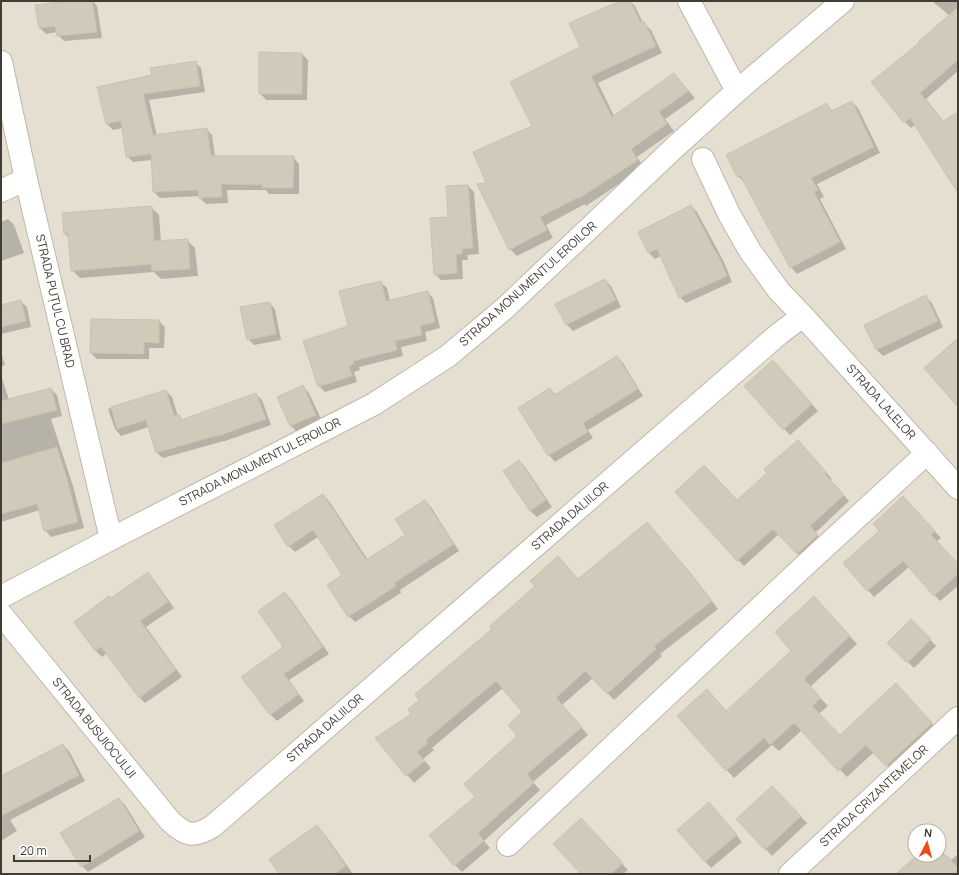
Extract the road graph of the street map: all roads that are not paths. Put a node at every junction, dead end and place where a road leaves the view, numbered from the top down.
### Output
1 (689, 1) edge
2 (843, 1) edge
3 (1, 62) edge
4 (737, 91) junction
5 (703, 159) dead end
6 (26, 179) junction
7 (1, 191) edge
8 (803, 316) junction
9 (927, 453) junction
10 (958, 488) edge
11 (111, 539) junction
12 (1, 597) edge
13 (1, 614) edge
14 (958, 718) edge
15 (193, 835) joint
16 (508, 845) dead end
17 (790, 874) edge

1 - 4 street
2 - 4 street, STRADA MONUMENTUL EROILOR
3 - 6 street, STRADA PUȚUL CU BRAD
4 - 11 street, STRADA MONUMENTUL EROILOR
5 - 8 street
6 - 7 street
6 - 11 street, STRADA PUȚUL CU BRAD
8 - 9 street, STRADA LALELOR
8 - 15 street, STRADA DALIILOR
9 - 10 street, STRADA LALELOR
9 - 16 street
11 - 12 street, STRADA MONUMENTUL EROILOR
13 - 15 street, STRADA BUSUIOCULUI
14 - 17 street, STRADA CRIZANTEMELOR

